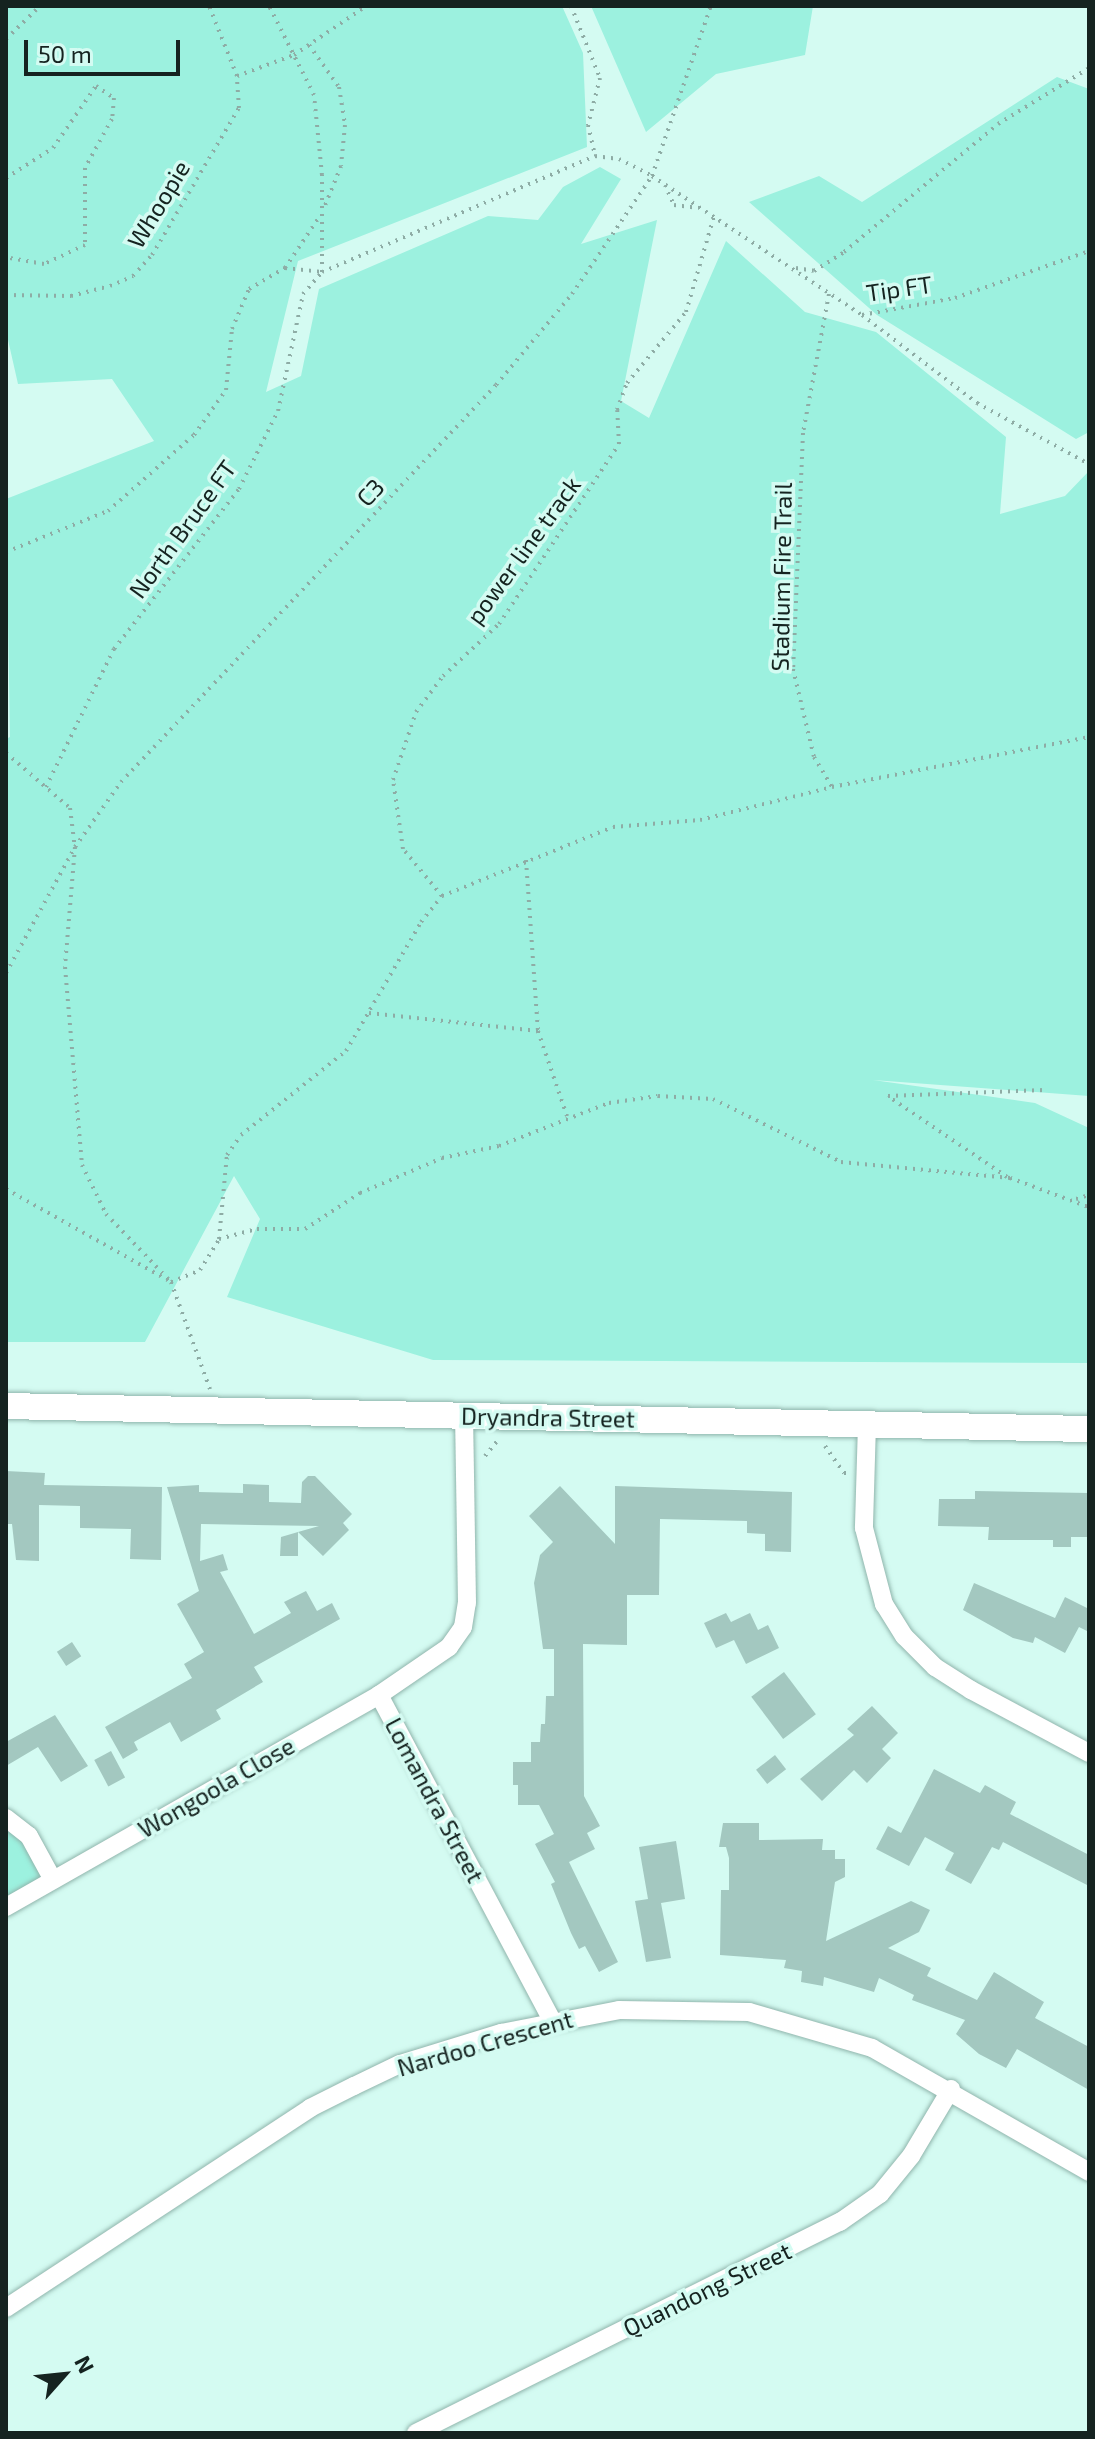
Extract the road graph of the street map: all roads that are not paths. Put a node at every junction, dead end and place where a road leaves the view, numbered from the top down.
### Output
1 (6, 1406) edge
2 (464, 1415) junction
3 (867, 1424) junction
4 (1089, 1429) edge
5 (379, 1695) junction
6 (1089, 1753) edge
7 (6, 1818) edge
8 (53, 1880) junction
9 (6, 1907) edge
10 (551, 2019) junction
11 (951, 2089) junction
12 (1089, 2172) edge
13 (6, 2308) edge
14 (416, 2433) edge

1 - 2 street, Dryandra Street
2 - 3 street, Dryandra Street
2 - 5 street, Lomandra Street
3 - 4 street, Dryandra Street
3 - 6 street
5 - 8 street, Wongoola Close
5 - 10 street, Lomandra Street
7 - 8 street
8 - 9 street, Wongoola Close
10 - 11 street, Nardoo Crescent
10 - 13 street, Nardoo Crescent
11 - 12 street, Nardoo Crescent
11 - 14 street, Quandong Street

